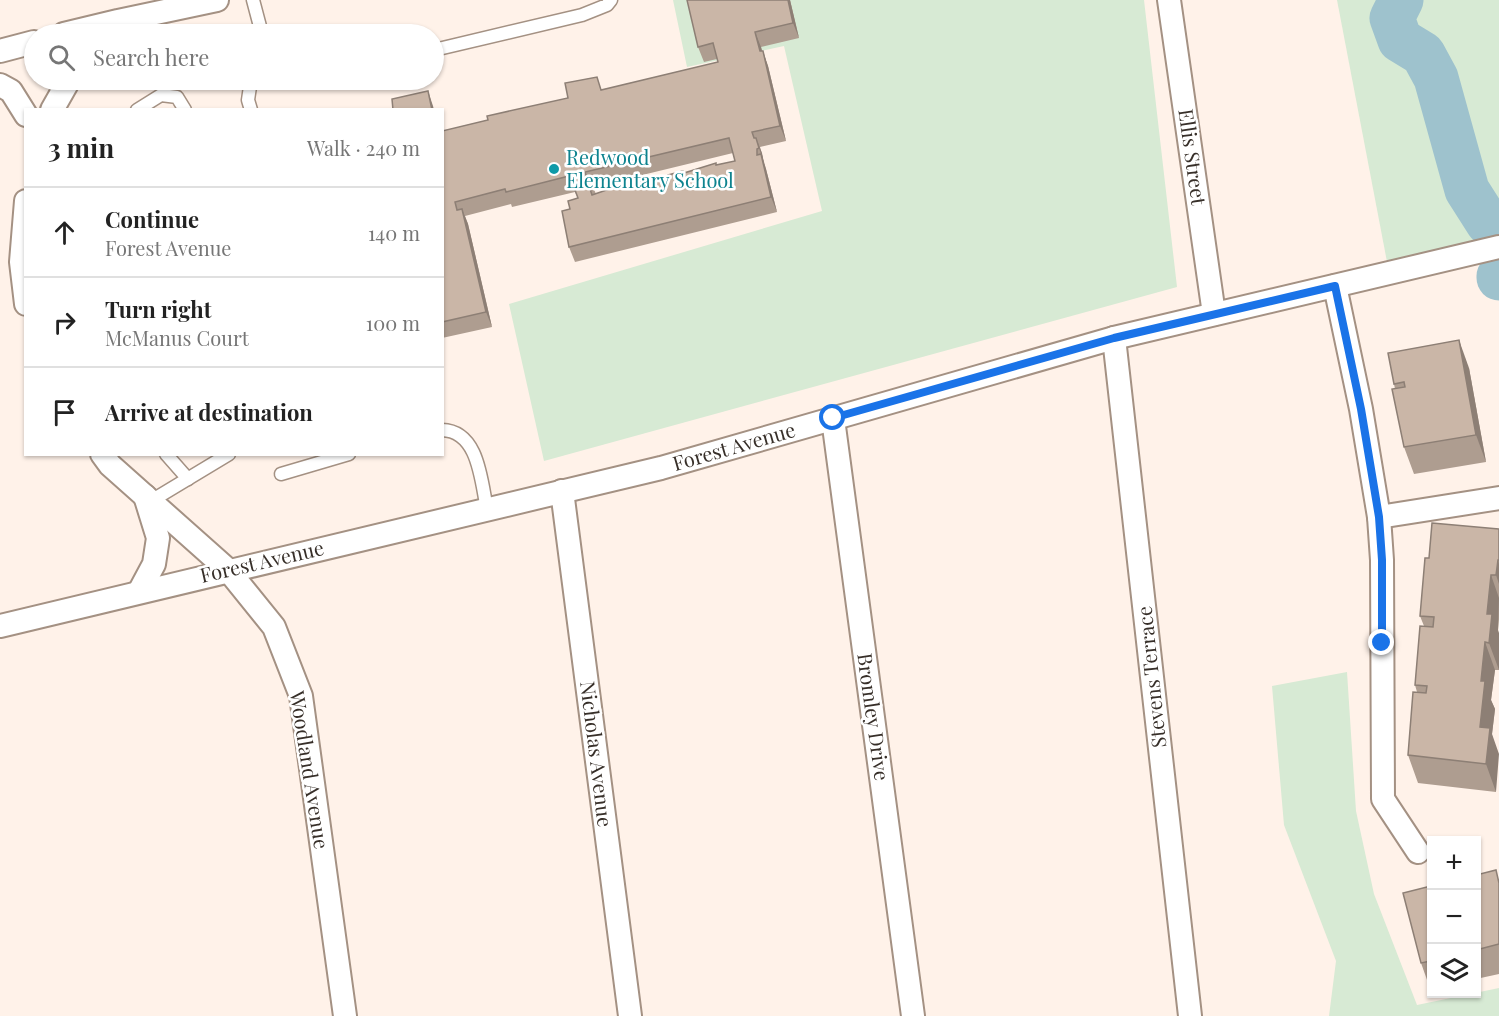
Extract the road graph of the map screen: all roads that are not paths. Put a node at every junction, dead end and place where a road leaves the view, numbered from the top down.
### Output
1 (133, 0) edge
2 (217, 0) edge
3 (253, 0) edge
4 (611, 0) edge
5 (1169, 0) edge
6 (115, 24) edge
7 (127, 24) edge
8 (259, 24) edge
9 (24, 45) edge
10 (444, 48) edge
11 (0, 51) edge
12 (0, 85) edge
13 (63, 90) edge
14 (250, 90) edge
15 (53, 108) edge
16 (140, 108) edge
17 (184, 108) edge
18 (250, 108) edge
19 (24, 112) edge
20 (24, 225) edge
21 (1499, 247) edge
22 (1335, 286) junction
23 (24, 287) edge
24 (1214, 314) junction
25 (1114, 338) junction
26 (833, 418) junction
27 (444, 430) edge
28 (103, 456) edge
29 (168, 456) edge
30 (226, 456) edge
31 (342, 456) edge
32 (281, 474) dead end
33 (188, 478) junction
34 (562, 491) junction
35 (148, 497) junction
36 (1499, 498) edge
37 (487, 509) junction
38 (1379, 517) junction
39 (228, 570) junction
40 (139, 592) junction
41 (0, 626) edge
42 (1418, 852) dead end
43 (345, 1016) edge
44 (630, 1016) edge
45 (913, 1016) edge
46 (1190, 1016) edge

1 - 6 street
2 - 7 street
3 - 8 lane
4 - 10 lane
5 - 24 street, Ellis Street
9 - 11 street
12 - 19 street
13 - 15 street
14 - 18 lane
16 - 17 lane
20 - 23 street
21 - 22 street, Forest Avenue
22 - 24 street, Forest Avenue
22 - 38 street
24 - 25 street, Forest Avenue
25 - 26 street, Forest Avenue
25 - 46 street, Stevens Terrace
26 - 34 street, Forest Avenue
26 - 45 street, Bromley Drive
27 - 37 lane
28 - 35 street, Woodland Avenue
29 - 33 lane
30 - 33 lane
31 - 32 lane
33 - 35 lane
34 - 37 street, Forest Avenue
34 - 44 street, Nicholas Avenue
35 - 39 street, Woodland Avenue
35 - 40 street
36 - 38 street
37 - 39 street, Forest Avenue
38 - 42 street
39 - 40 street, Forest Avenue
39 - 43 street, Woodland Avenue
40 - 41 street, Forest Avenue

